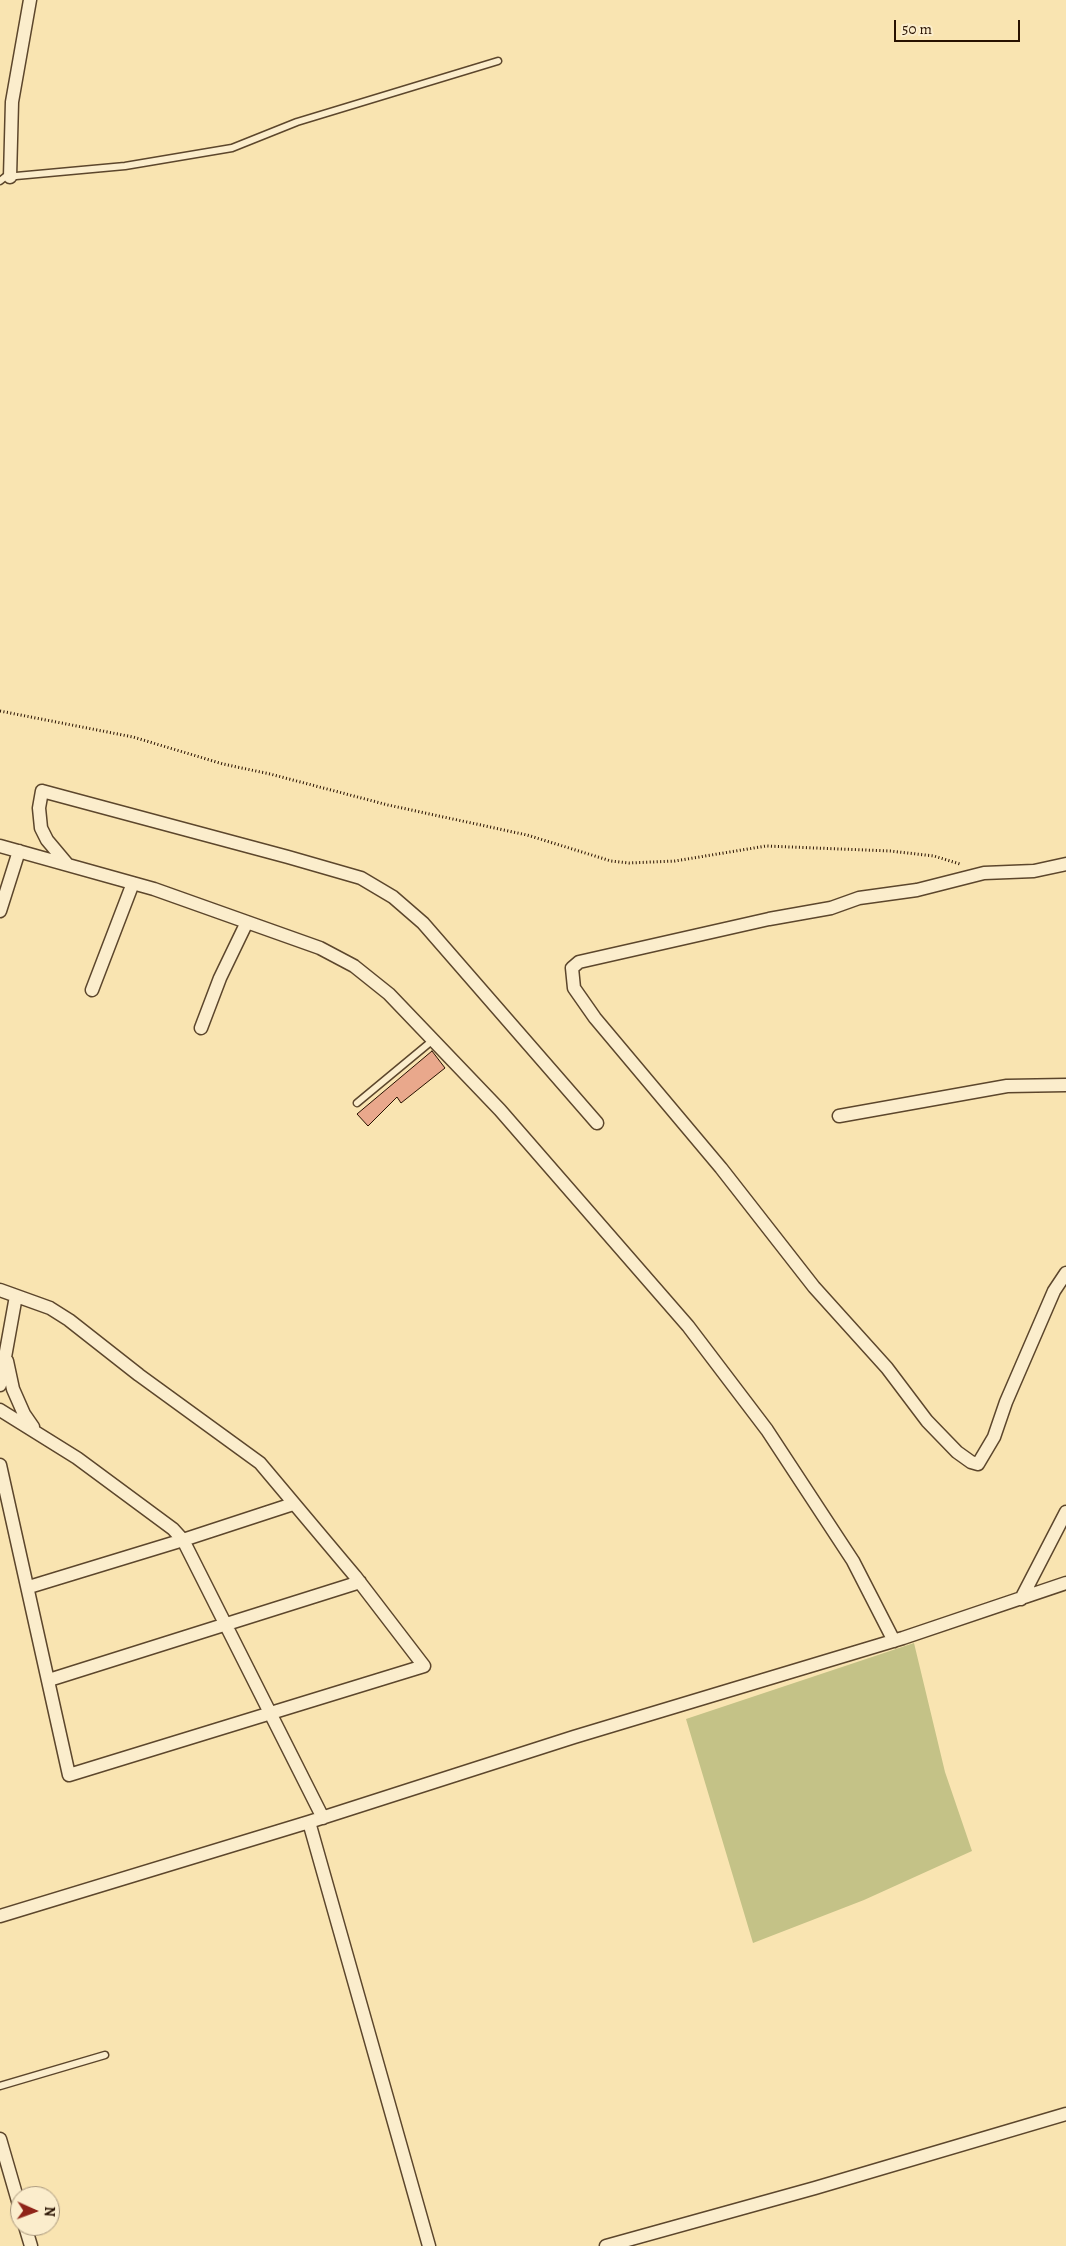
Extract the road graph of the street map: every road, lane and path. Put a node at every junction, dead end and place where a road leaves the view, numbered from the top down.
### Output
1 (30, 0) edge
2 (498, 61) dead end
3 (5, 179) edge
4 (0, 710) edge
5 (0, 846) edge
6 (19, 851) junction
7 (1066, 864) edge
8 (68, 865) junction
9 (984, 873) junction
10 (133, 883) junction
11 (0, 911) edge
12 (247, 922) junction
13 (92, 990) dead end
14 (201, 1028) dead end
15 (433, 1040) junction
16 (1066, 1085) edge
17 (357, 1103) dead end
18 (839, 1116) dead end
19 (597, 1123) dead end
20 (1066, 1273) edge
21 (0, 1290) edge
22 (16, 1296) junction
23 (5, 1353) junction
24 (0, 1385) edge
25 (0, 1410) edge
26 (36, 1432) junction
27 (0, 1466) edge
28 (292, 1504) junction
29 (1066, 1512) edge
30 (183, 1540) junction
31 (360, 1582) junction
32 (1066, 1582) edge
33 (29, 1587) junction
34 (1021, 1599) junction
35 (226, 1624) junction
36 (894, 1641) junction
37 (49, 1680) junction
38 (270, 1712) junction
39 (323, 1818) junction
40 (309, 1822) junction
41 (0, 1916) edge
42 (105, 2055) dead end
43 (0, 2086) edge
44 (1066, 2114) edge
45 (0, 2139) edge
46 (14, 2186) edge
47 (620, 2244) edge
48 (429, 2246) edge
49 (606, 2246) edge

1 - 3 street
2 - 3 lane
4 - 9 path
5 - 6 street
6 - 8 street
6 - 11 street
7 - 9 street
8 - 10 street
8 - 19 street
9 - 20 street
10 - 12 street
10 - 13 street
12 - 14 street
12 - 15 street
15 - 17 lane
15 - 36 street
16 - 18 street
21 - 22 street
22 - 23 street
22 - 28 street
23 - 24 street
23 - 26 street
25 - 26 street
26 - 30 street
27 - 33 street
28 - 30 street
28 - 31 street
29 - 34 street
30 - 33 street
30 - 35 street
31 - 35 street
31 - 38 street
32 - 34 street
33 - 37 street
34 - 36 street
35 - 37 street
35 - 38 street
36 - 39 street
37 - 38 street
38 - 39 street
39 - 40 street
40 - 41 street
40 - 48 street
42 - 43 lane
44 - 47 street
45 - 46 street
47 - 49 street

